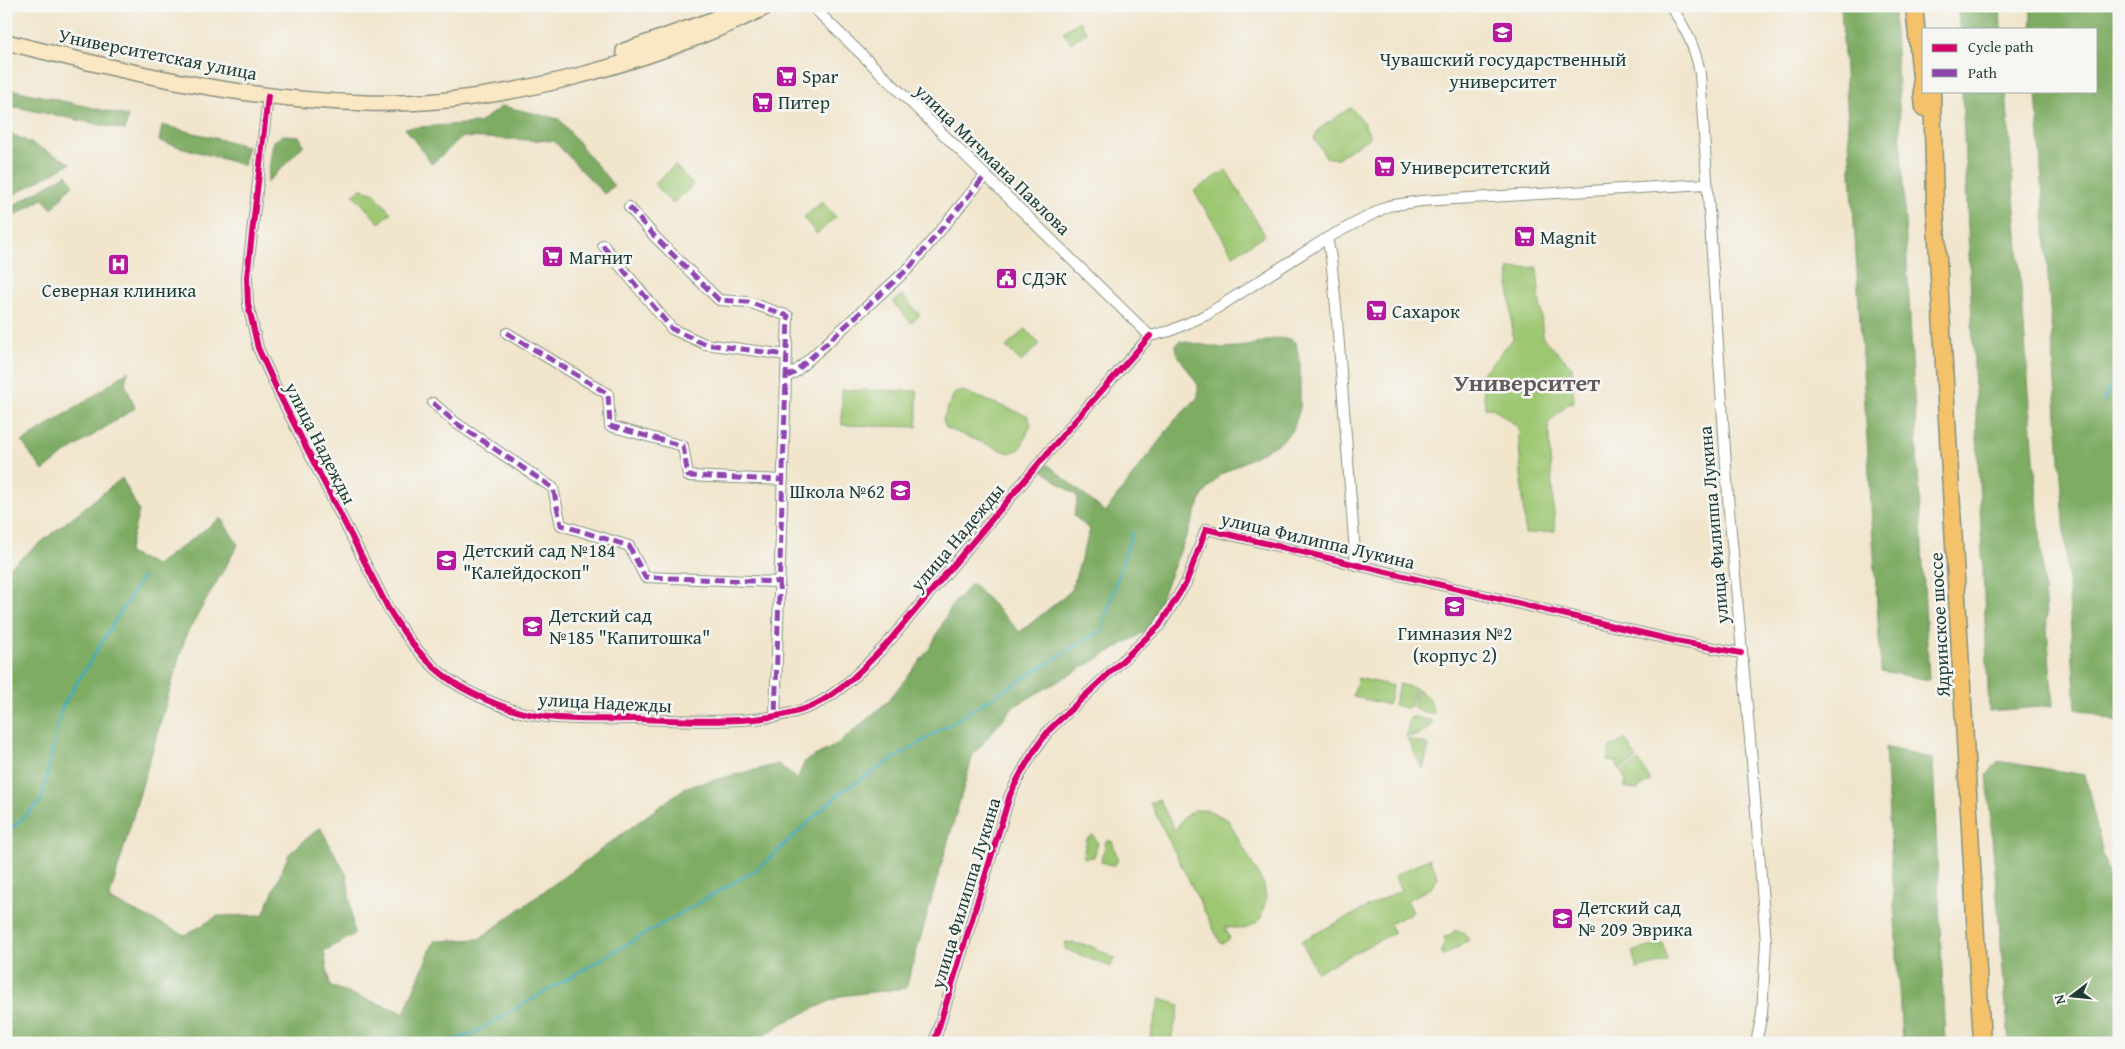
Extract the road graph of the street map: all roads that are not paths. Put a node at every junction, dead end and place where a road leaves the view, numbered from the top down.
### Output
1 (742, 6) edge
2 (768, 6) edge
3 (812, 6) edge
4 (1672, 6) edge
5 (1914, 6) edge
6 (1924, 6) edge
7 (1927, 28) edge
8 (6, 32) edge
9 (6, 42) edge
10 (43, 46) junction
11 (570, 72) junction
12 (1922, 82) edge
13 (268, 92) junction
14 (1923, 92) edge
15 (1932, 92) edge
16 (986, 176) junction
17 (1706, 184) junction
18 (1935, 205) junction
19 (629, 207) dead end
20 (1327, 238) junction
21 (603, 245) dead end
22 (507, 333) dead end
23 (1150, 336) junction
24 (787, 355) junction
25 (786, 377) junction
26 (433, 403) dead end
27 (783, 480) junction
28 (1356, 565) junction
29 (779, 582) junction
30 (1741, 654) junction
31 (775, 717) junction
32 (934, 1043) edge
33 (1756, 1043) edge
34 (1982, 1043) edge

1 - 11 main road, Университетская улица
2 - 11 main road, Университетская улица
3 - 16 street, улица Мичмана Павлова
4 - 17 street, улица Филиппа Лукина
5 - 12 main road, Ядринское шоссе
6 - 7 main road
8 - 10 main road, Университетская улица
9 - 10 main road, Университетская улица
10 - 13 main road, Университетская улица
11 - 13 main road, Университетская улица
13 - 31 street, улица Надежды
14 - 18 main road, Ядринское шоссе
15 - 18 main road, Ядринское шоссе
16 - 23 street, улица Мичмана Павлова
16 - 25 street
17 - 20 street
17 - 30 street, улица Филиппа Лукина
18 - 34 main road, Ядринское шоссе
19 - 24 street
20 - 23 street
20 - 28 street
21 - 24 street
22 - 27 street
23 - 31 street, улица Надежды
24 - 25 street
25 - 27 street
26 - 29 street
27 - 29 street
28 - 30 street, улица Филиппа Лукина
28 - 32 street, улица Филиппа Лукина
29 - 31 street
30 - 33 street

